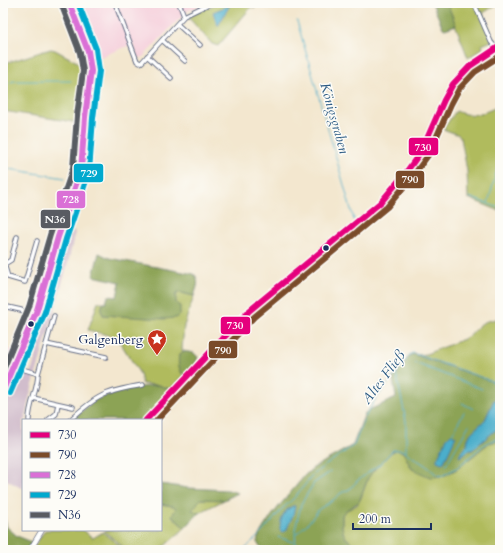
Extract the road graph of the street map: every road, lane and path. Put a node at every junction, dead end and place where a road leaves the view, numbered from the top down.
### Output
1 (69, 3) edge
2 (115, 3) edge
3 (179, 3) edge
4 (211, 3) edge
5 (474, 3) edge
6 (184, 16) junction
7 (177, 24) junction
8 (162, 40) junction
9 (200, 45) dead end
10 (498, 47) edge
11 (147, 56) junction
12 (185, 61) dead end
13 (171, 78) dead end
14 (17, 237) dead end
15 (37, 241) dead end
16 (4, 265) edge
17 (3, 306) edge
18 (54, 316) dead end
19 (34, 317) junction
20 (46, 344) junction
21 (106, 357) dead end
22 (13, 366) junction
23 (38, 374) junction
24 (143, 385) dead end
25 (3, 390) edge
26 (33, 398) junction
27 (58, 404) junction
28 (73, 407) dead end
29 (29, 419) edge
30 (49, 419) edge
31 (71, 419) edge
32 (147, 419) edge
33 (41, 531) edge
34 (30, 550) edge

1 - 19 main road
2 - 11 street
3 - 6 street
4 - 6 street
5 - 10 street
6 - 7 street
7 - 8 street
7 - 9 street
8 - 11 street
8 - 12 street
10 - 32 main road
11 - 13 street
14 - 16 street
15 - 16 street
17 - 19 street
18 - 20 street
19 - 22 main road
20 - 21 street
20 - 23 street
22 - 23 street
22 - 25 main road
23 - 26 street
24 - 31 street
26 - 27 street
26 - 29 street
27 - 28 street
27 - 30 street
33 - 34 main road

